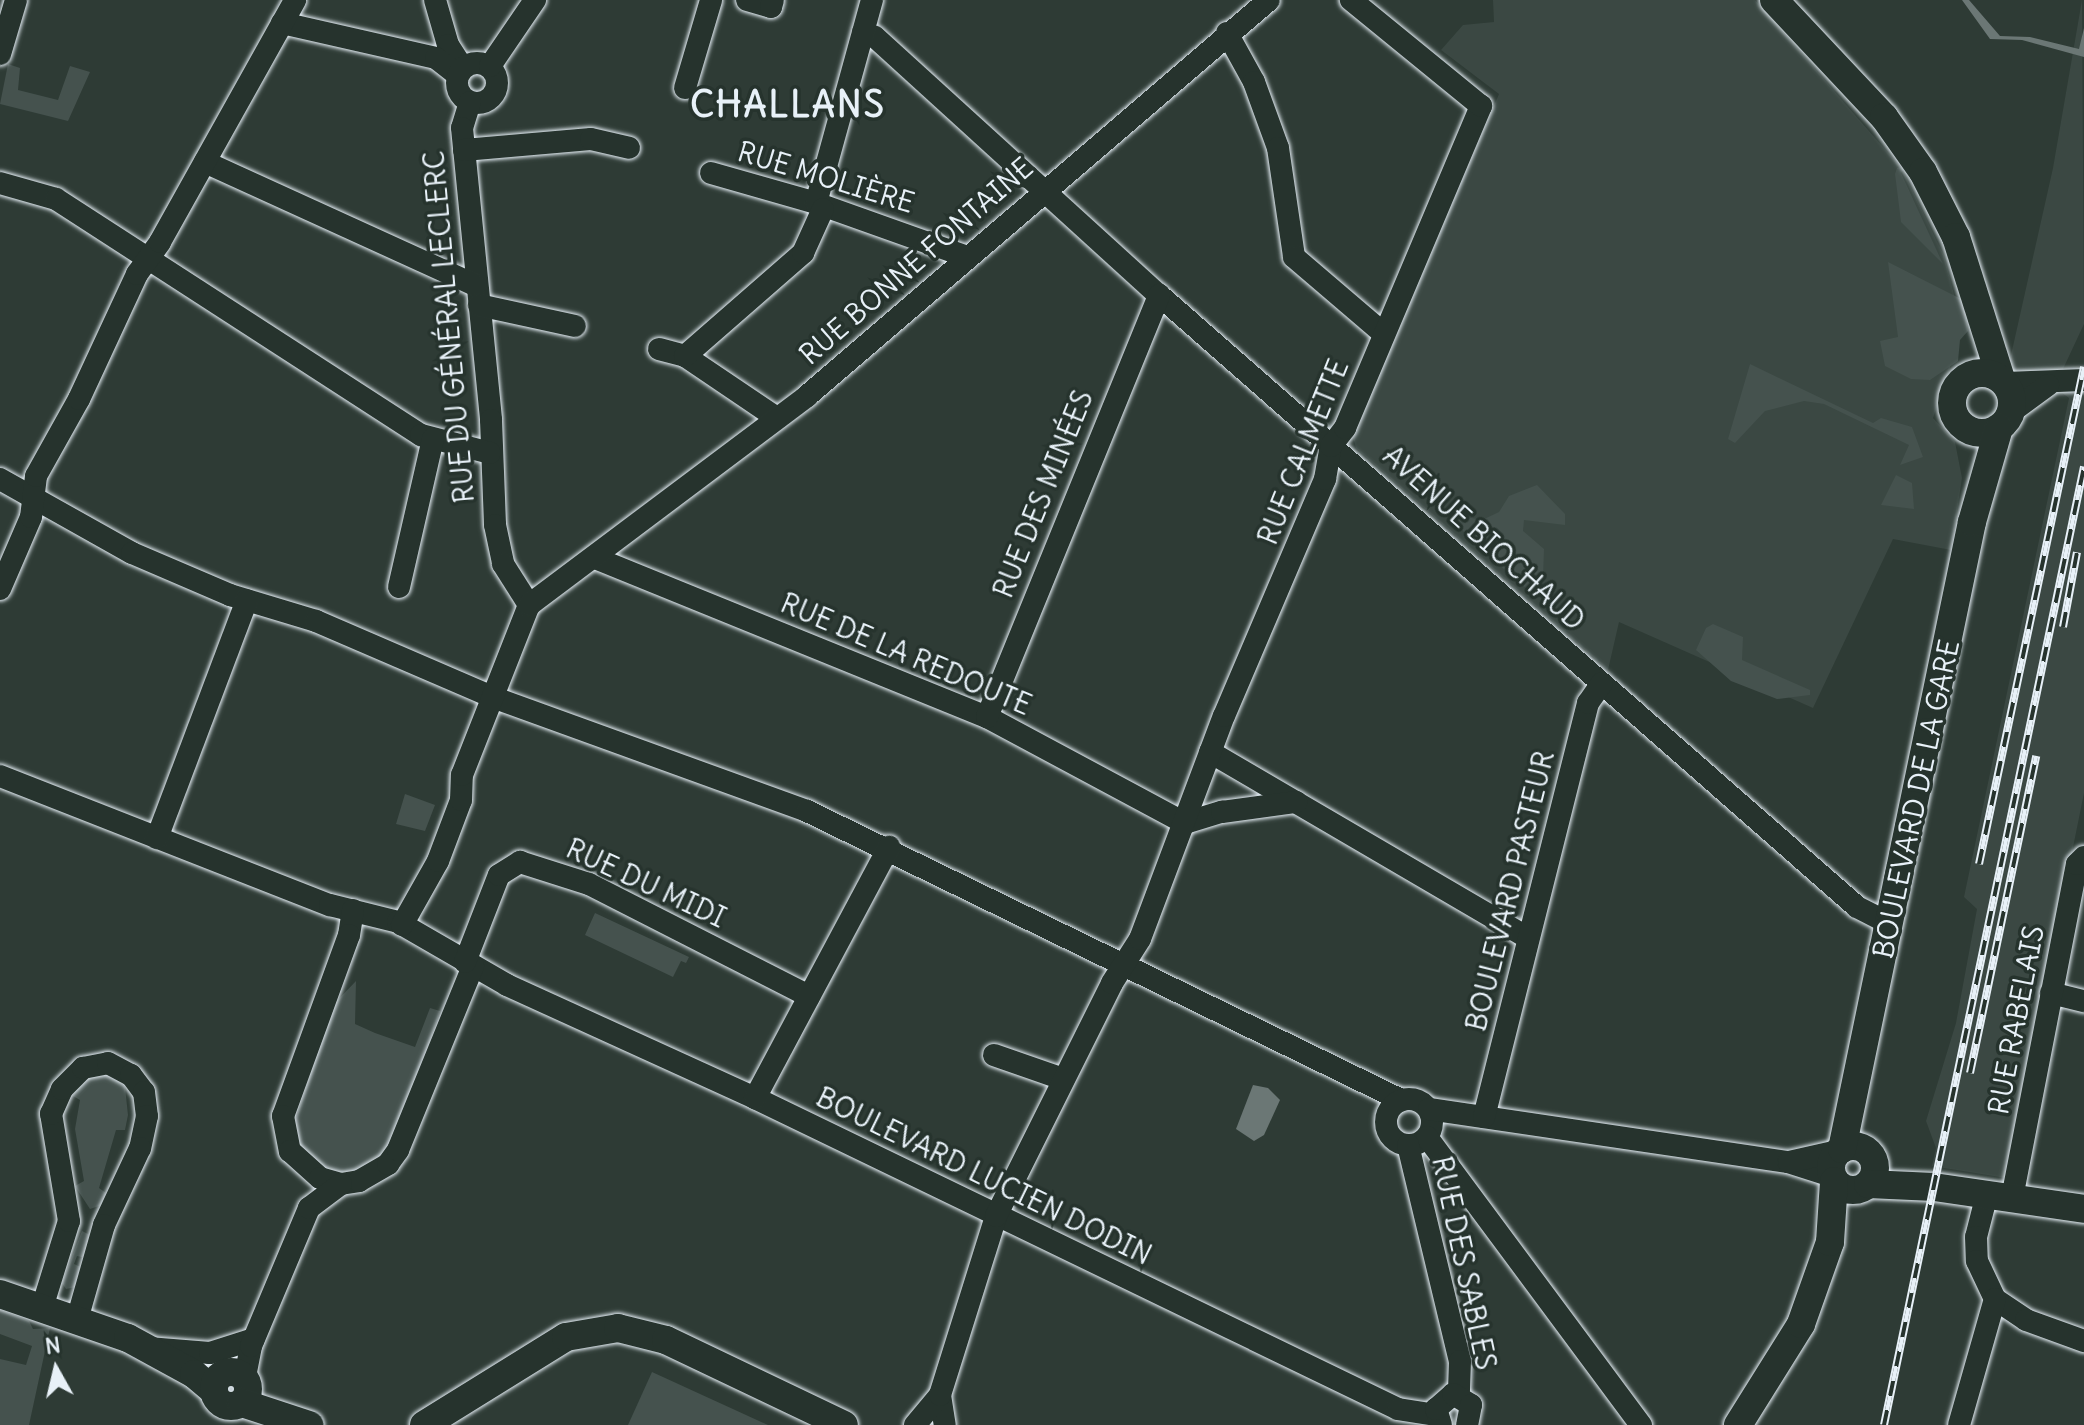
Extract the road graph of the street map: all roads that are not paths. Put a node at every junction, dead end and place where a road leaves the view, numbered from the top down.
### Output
1 (16, 0) edge
2 (295, 0) edge
3 (435, 0) edge
4 (535, 0) edge
5 (711, 0) edge
6 (747, 0) edge
7 (872, 0) edge
8 (1269, 0) edge
9 (1351, 0) edge
10 (1774, 0) edge
11 (772, 3) edge
12 (282, 23) junction
13 (863, 32) junction
14 (1227, 33) junction
15 (0, 54) edge
16 (490, 66) junction
17 (461, 72) junction
18 (685, 88) dead end
19 (470, 102) junction
20 (629, 148) dead end
21 (464, 150) junction
22 (205, 162) junction
23 (711, 173) dead end
24 (0, 183) edge
25 (1044, 190) junction
26 (820, 206) junction
27 (148, 255) junction
28 (968, 257) junction
29 (477, 295) junction
30 (1159, 295) junction
31 (1978, 309) junction
32 (575, 326) dead end
33 (1384, 334) junction
34 (659, 349) dead end
35 (685, 356) junction
36 (1966, 377) junction
37 (2084, 380) edge
38 (2003, 381) junction
39 (2048, 385) junction
40 (777, 418) junction
41 (2005, 420) junction
42 (1966, 429) junction
43 (433, 439) junction
44 (1331, 446) junction
45 (490, 453) junction
46 (0, 479) edge
47 (32, 500) junction
48 (1972, 522) junction
49 (595, 558) junction
50 (399, 587) dead end
51 (0, 589) edge
52 (247, 600) junction
53 (529, 605) junction
54 (1602, 683) junction
55 (495, 698) junction
56 (987, 717) junction
57 (1210, 752) junction
58 (0, 776) edge
59 (1296, 802) junction
60 (1185, 823) junction
61 (157, 838) junction
62 (889, 847) junction
63 (2084, 857) edge
64 (353, 910) junction
65 (1888, 923) junction
66 (402, 925) junction
67 (1527, 937) junction
68 (462, 960) junction
69 (1124, 961) junction
70 (2051, 993) junction
71 (809, 996) junction
72 (2084, 1001) edge
73 (994, 1055) dead end
74 (1063, 1079) junction
75 (755, 1098) junction
76 (1401, 1100) junction
77 (1477, 1117) junction
78 (1424, 1130) junction
79 (297, 1163) junction
80 (1852, 1168) junction
81 (341, 1184) junction
82 (1999, 1196) junction
83 (309, 1208) junction
84 (2084, 1209) edge
85 (996, 1216) junction
86 (0, 1294) edge
87 (1995, 1299) junction
88 (42, 1308) junction
89 (77, 1320) junction
90 (2084, 1341) edge
91 (252, 1343) junction
92 (148, 1348) junction
93 (1459, 1394) junction
94 (225, 1395) edge
95 (940, 1395) junction
96 (1439, 1420) edge
97 (309, 1425) edge
98 (424, 1425) edge
99 (844, 1425) edge
100 (915, 1425) edge
101 (945, 1425) edge
102 (1467, 1425) edge
103 (1641, 1425) edge
104 (1738, 1425) edge
105 (1959, 1425) edge

1 - 15 street
2 - 12 street
3 - 17 street
4 - 16 street
5 - 18 street
6 - 11 street
7 - 13 street
8 - 14 street, RUE BONNE FONTAINE
9 - 33 street, RUE CALMETTE
10 - 31 main road
12 - 17 street
12 - 22 street
13 - 25 street, AVENUE BIOCHAUD
13 - 26 street
14 - 25 street, RUE BONNE FONTAINE
14 - 33 street
16 - 17 street
16 - 19 street
17 - 19 street
19 - 21 street, RUE DU GÉNÉRAL LECLERC
20 - 21 street
21 - 29 street, RUE DU GÉNÉRAL LECLERC
22 - 27 street
22 - 29 street
23 - 26 street, RUE MOLIÈRE
24 - 27 street
25 - 28 street, RUE BONNE FONTAINE
25 - 30 street, AVENUE BIOCHAUD
26 - 28 street, RUE MOLIÈRE
26 - 35 street
27 - 43 street
27 - 47 street
28 - 40 street, RUE BONNE FONTAINE
29 - 32 street
29 - 45 street, RUE DU GÉNÉRAL LECLERC
30 - 44 street, AVENUE BIOCHAUD
30 - 56 street, RUE DES MINÉES
31 - 36 main road
31 - 38 main road
33 - 44 street, RUE CALMETTE
34 - 35 street
35 - 40 street
36 - 38 main road
36 - 42 main road
37 - 39 street
38 - 39 street
38 - 41 main road
39 - 41 street
40 - 49 street, RUE BONNE FONTAINE
41 - 42 main road
41 - 48 main road
42 - 48 main road
43 - 45 street
43 - 50 street
44 - 54 street, AVENUE BIOCHAUD
44 - 57 street, RUE CALMETTE
45 - 53 street, RUE DU GÉNÉRAL LECLERC
46 - 47 street
47 - 51 street
47 - 52 street
48 - 65 main road, BOULEVARD DE LA GARE
49 - 53 street, RUE BONNE FONTAINE
49 - 56 street, RUE DE LA REDOUTE
52 - 55 street
52 - 61 street
53 - 55 street
54 - 65 street, AVENUE BIOCHAUD
54 - 67 street, BOULEVARD PASTEUR
55 - 62 street
55 - 66 street
56 - 60 street, RUE DE LA REDOUTE
57 - 59 street
57 - 60 street, RUE CALMETTE
58 - 61 street, BOULEVARD LUCIEN DODIN
59 - 60 street
59 - 67 street
60 - 69 street, RUE CALMETTE
61 - 64 street, BOULEVARD LUCIEN DODIN
62 - 69 street
62 - 71 street
63 - 70 street, RUE RABELAIS
64 - 66 street, BOULEVARD LUCIEN DODIN
64 - 79 street
65 - 80 main road, BOULEVARD DE LA GARE
66 - 68 street, BOULEVARD LUCIEN DODIN
67 - 77 street, BOULEVARD PASTEUR
68 - 71 street, RUE DU MIDI
68 - 75 street, BOULEVARD LUCIEN DODIN
68 - 81 street, RUE DU MIDI
69 - 74 street, RUE CALMETTE
69 - 76 street
70 - 72 street
70 - 82 street, RUE RABELAIS
71 - 75 street
73 - 74 street
74 - 85 street, RUE CALMETTE
75 - 85 street, BOULEVARD LUCIEN DODIN
76 - 78 street
76 - 78 street
77 - 78 street
77 - 80 street
78 - 93 street, RUE DES SABLES
78 - 103 street
79 - 81 street
79 - 83 street
80 - 82 main road
80 - 104 main road, BOULEVARD DE LA GARE
81 - 83 street, RUE DU MIDI
82 - 84 main road
82 - 87 street, RUE RABELAIS
83 - 91 street
85 - 95 street, RUE CALMETTE
85 - 96 street, BOULEVARD LUCIEN DODIN
86 - 88 main road
87 - 90 street
87 - 105 street
88 - 89 main road
88 - 89 street
89 - 92 main road
91 - 92 street
91 - 94 street
92 - 94 main road
93 - 96 street
93 - 102 street, RUE DES SABLES
94 - 97 main road
95 - 100 street
95 - 101 street
98 - 99 main road

